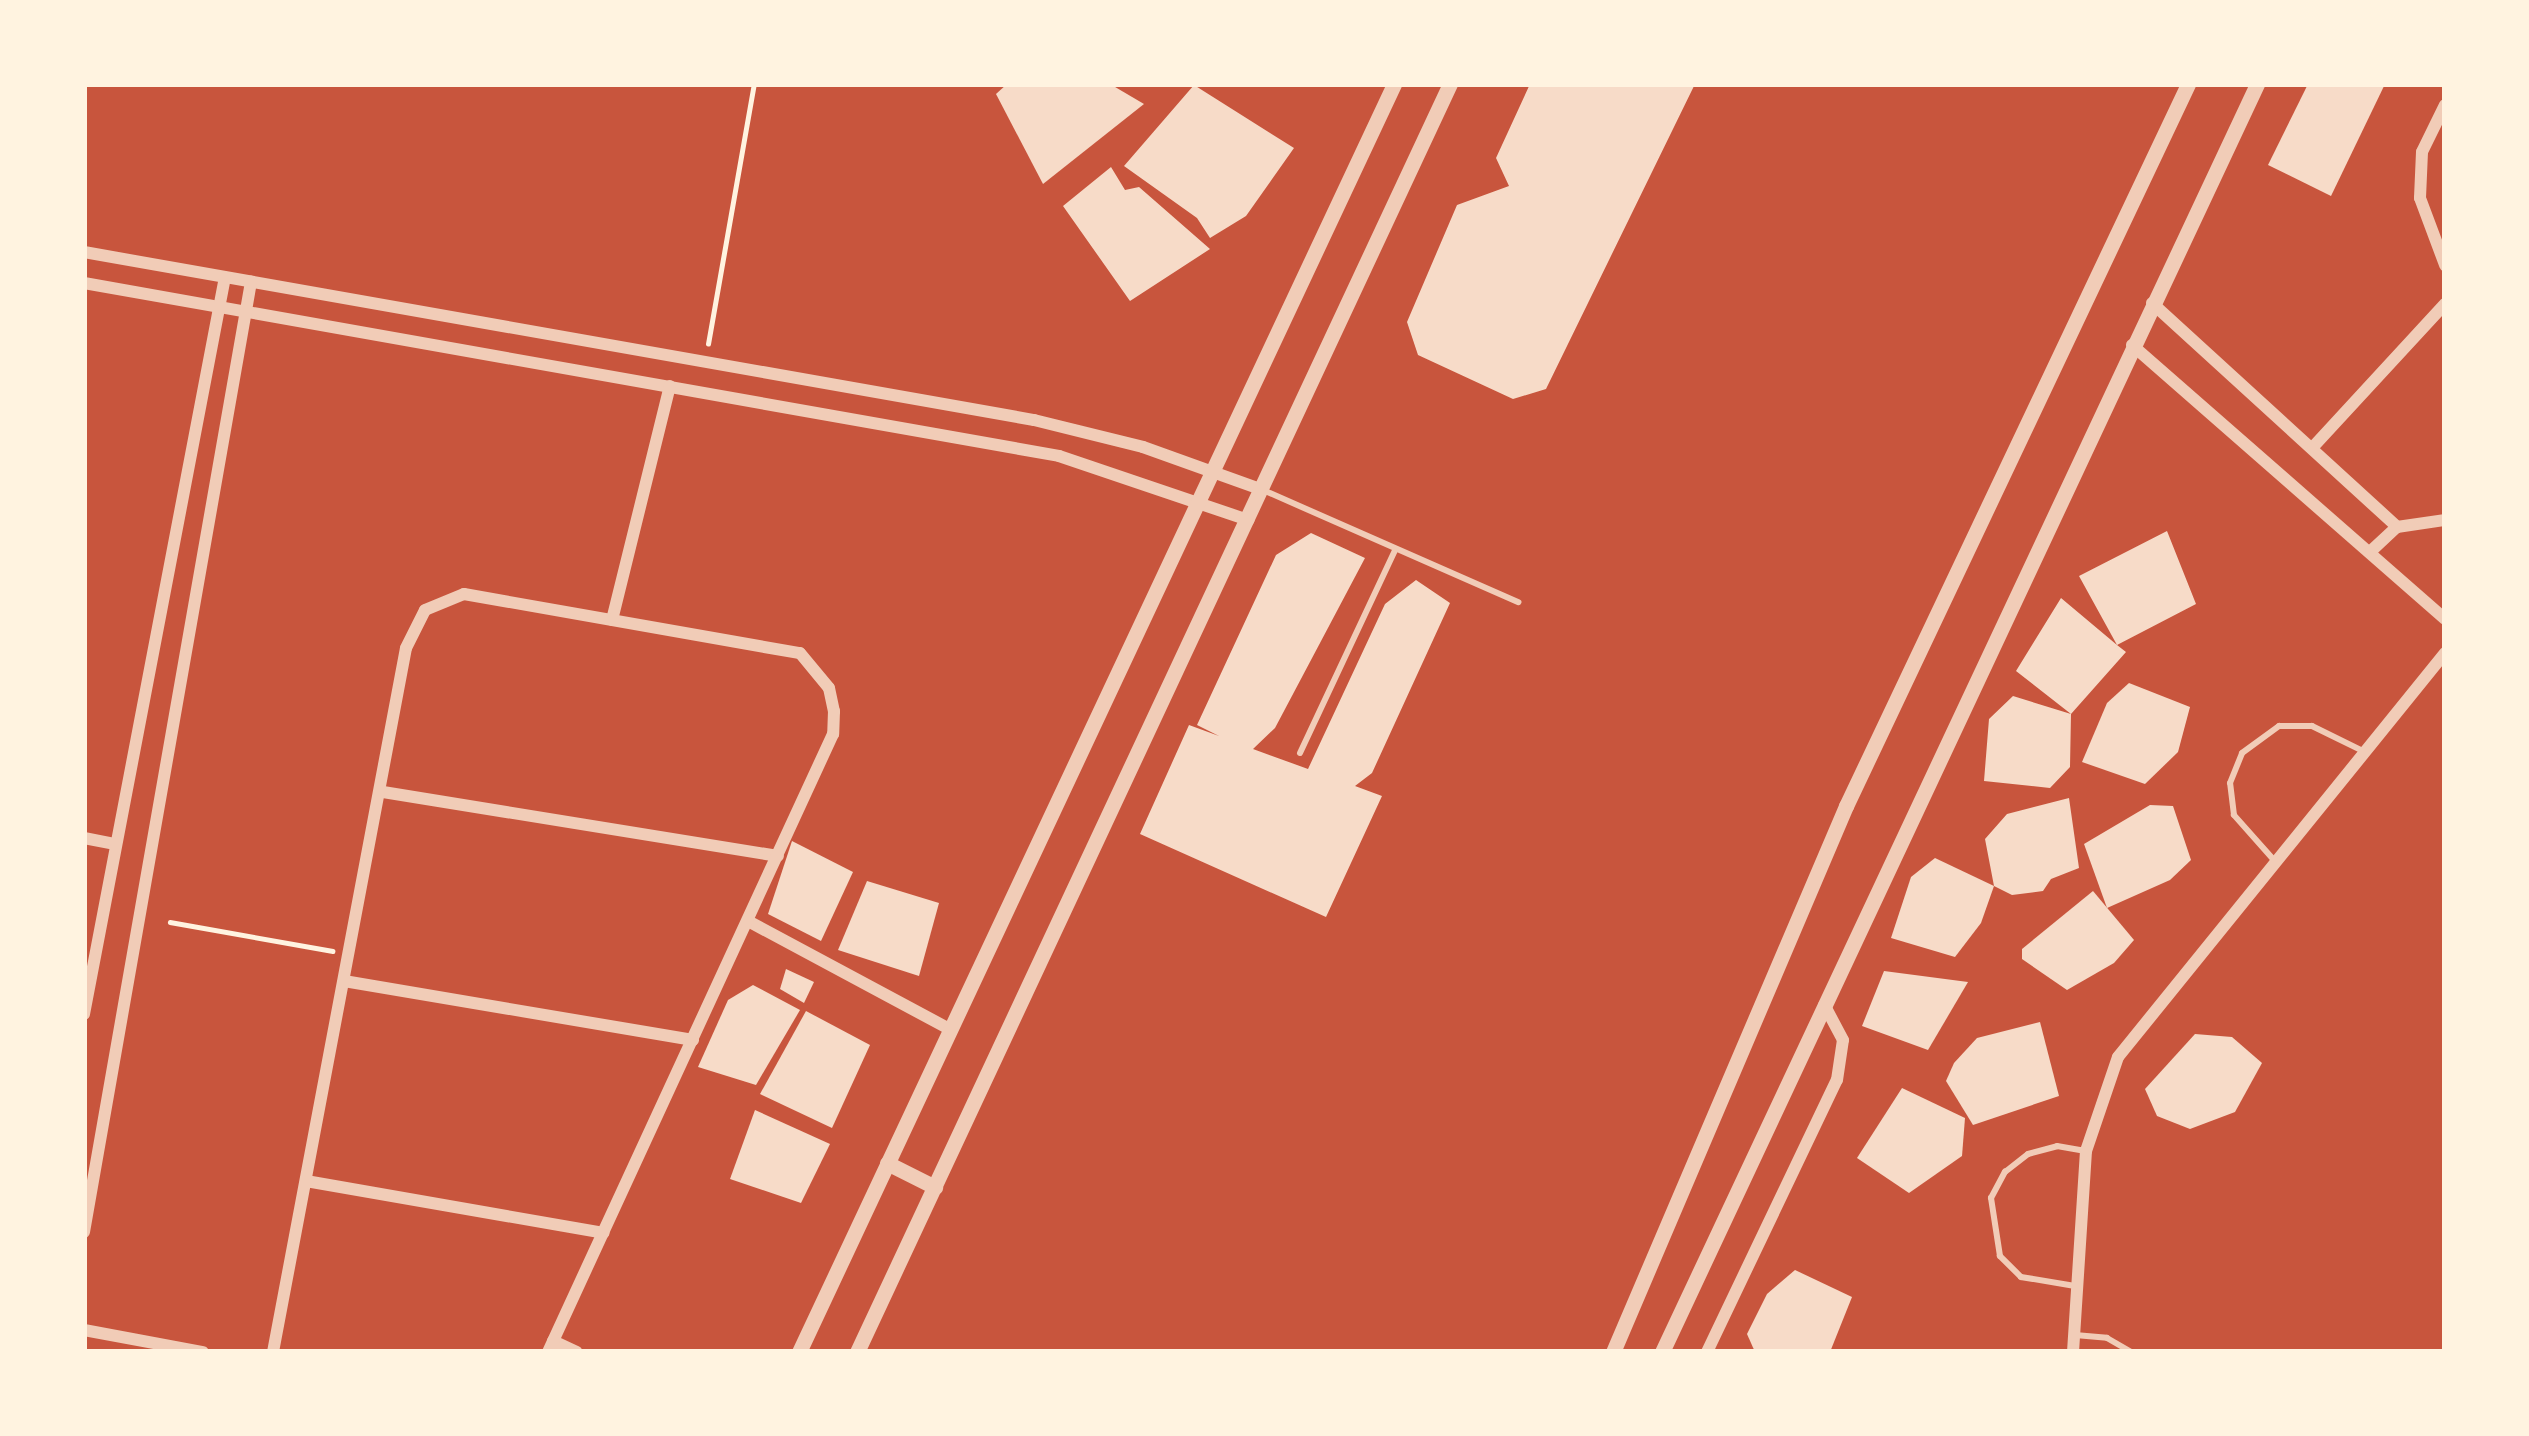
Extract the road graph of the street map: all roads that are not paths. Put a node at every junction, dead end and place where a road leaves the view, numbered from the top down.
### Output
1 (1394, 84) edge
2 (1450, 84) edge
3 (2188, 84) edge
4 (2257, 84) edge
5 (2445, 104) edge
6 (84, 252) edge
7 (2445, 266) edge
8 (225, 277) junction
9 (251, 282) junction
10 (84, 283) edge
11 (2152, 303) junction
12 (2445, 304) edge
13 (219, 305) junction
14 (246, 310) junction
15 (2132, 345) junction
16 (670, 386) junction
17 (2313, 447) junction
18 (1214, 473) junction
19 (1263, 490) junction
20 (1200, 500) junction
21 (1248, 520) junction
22 (2445, 520) edge
23 (2397, 527) junction
24 (1395, 549) junction
25 (2372, 551) junction
26 (1518, 602) dead end
27 (2445, 619) edge
28 (612, 620) junction
29 (2445, 653) edge
30 (2363, 751) junction
31 (1300, 753) dead end
32 (382, 792) junction
33 (84, 838) edge
34 (115, 844) junction
35 (778, 856) junction
36 (2272, 859) junction
37 (748, 921) junction
38 (344, 981) junction
39 (1824, 1005) junction
40 (84, 1014) edge
41 (949, 1029) junction
42 (693, 1040) junction
43 (2086, 1151) junction
44 (887, 1162) junction
45 (306, 1180) junction
46 (935, 1187) junction
47 (84, 1232) edge
48 (603, 1233) junction
49 (2078, 1286) junction
50 (84, 1330) edge
51 (2074, 1335) junction
52 (550, 1346) edge
53 (203, 1352) edge
54 (273, 1352) edge
55 (578, 1352) edge
56 (799, 1352) edge
57 (857, 1352) edge
58 (1613, 1352) edge
59 (1662, 1352) edge
60 (1707, 1352) edge
61 (2073, 1352) edge
62 (2131, 1352) edge

1 - 18 street
2 - 19 street
3 - 58 street
4 - 11 street
5 - 7 street
6 - 8 street
8 - 9 street
8 - 13 street
9 - 14 street
9 - 18 street
10 - 13 street
11 - 15 street
11 - 17 street
12 - 17 street
13 - 14 street
13 - 34 street
14 - 16 street
14 - 47 street
15 - 25 street
15 - 39 street
16 - 20 street
16 - 28 street
17 - 23 street
18 - 19 street
18 - 20 street
19 - 21 street
19 - 24 lane
20 - 21 street
20 - 41 street
21 - 46 street
22 - 23 street
23 - 25 street
24 - 26 lane
24 - 31 lane
25 - 27 street
28 - 32 street
28 - 35 street
29 - 30 street
30 - 36 street
30 - 36 lane
32 - 35 street
32 - 38 street
33 - 34 street
34 - 40 street
35 - 37 street
36 - 43 street
37 - 41 street
37 - 42 street
38 - 42 street
38 - 45 street
39 - 59 street
39 - 60 street
41 - 44 street
42 - 48 street
43 - 49 street
43 - 49 lane
44 - 46 street
44 - 56 street
45 - 48 street
45 - 54 street
46 - 57 street
48 - 52 street
49 - 51 street
50 - 53 street
51 - 61 street
51 - 62 lane
52 - 55 street

